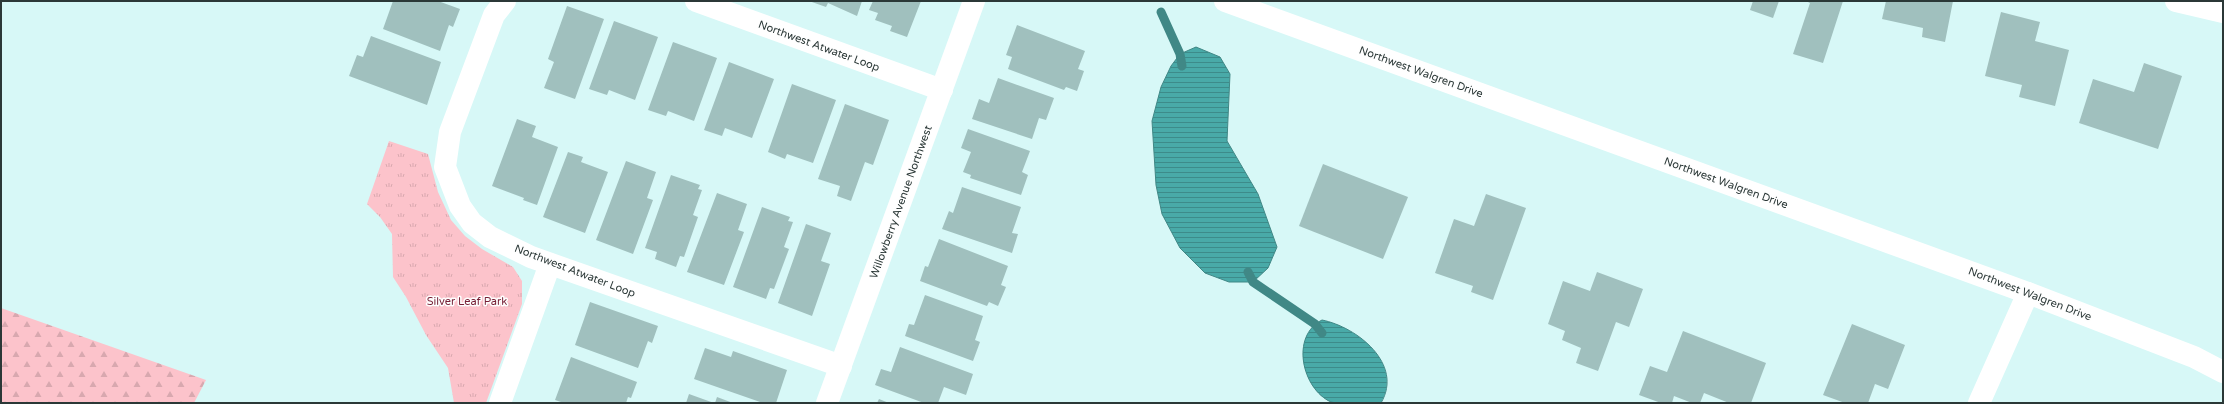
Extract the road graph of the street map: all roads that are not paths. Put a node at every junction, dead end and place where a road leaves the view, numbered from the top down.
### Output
1 (505, 1) edge
2 (696, 1) edge
3 (974, 1) edge
4 (1225, 1) edge
5 (2176, 1) edge
6 (2223, 12) edge
7 (942, 90) junction
8 (550, 264) junction
9 (2028, 292) junction
10 (841, 366) junction
11 (2223, 372) edge
12 (500, 403) edge
13 (827, 403) edge
14 (1980, 403) edge

1 - 8 street, Northwest Atwater Loop
2 - 7 street, Northwest Atwater Loop
3 - 7 street, Willowberry Avenue Northwest
4 - 9 street, Northwest Walgren Drive
5 - 6 street
7 - 10 street, Willowberry Avenue Northwest
8 - 10 street, Northwest Atwater Loop
8 - 12 street
9 - 11 street, Northwest Walgren Drive
9 - 14 street
10 - 13 street, Willowberry Avenue Northwest

